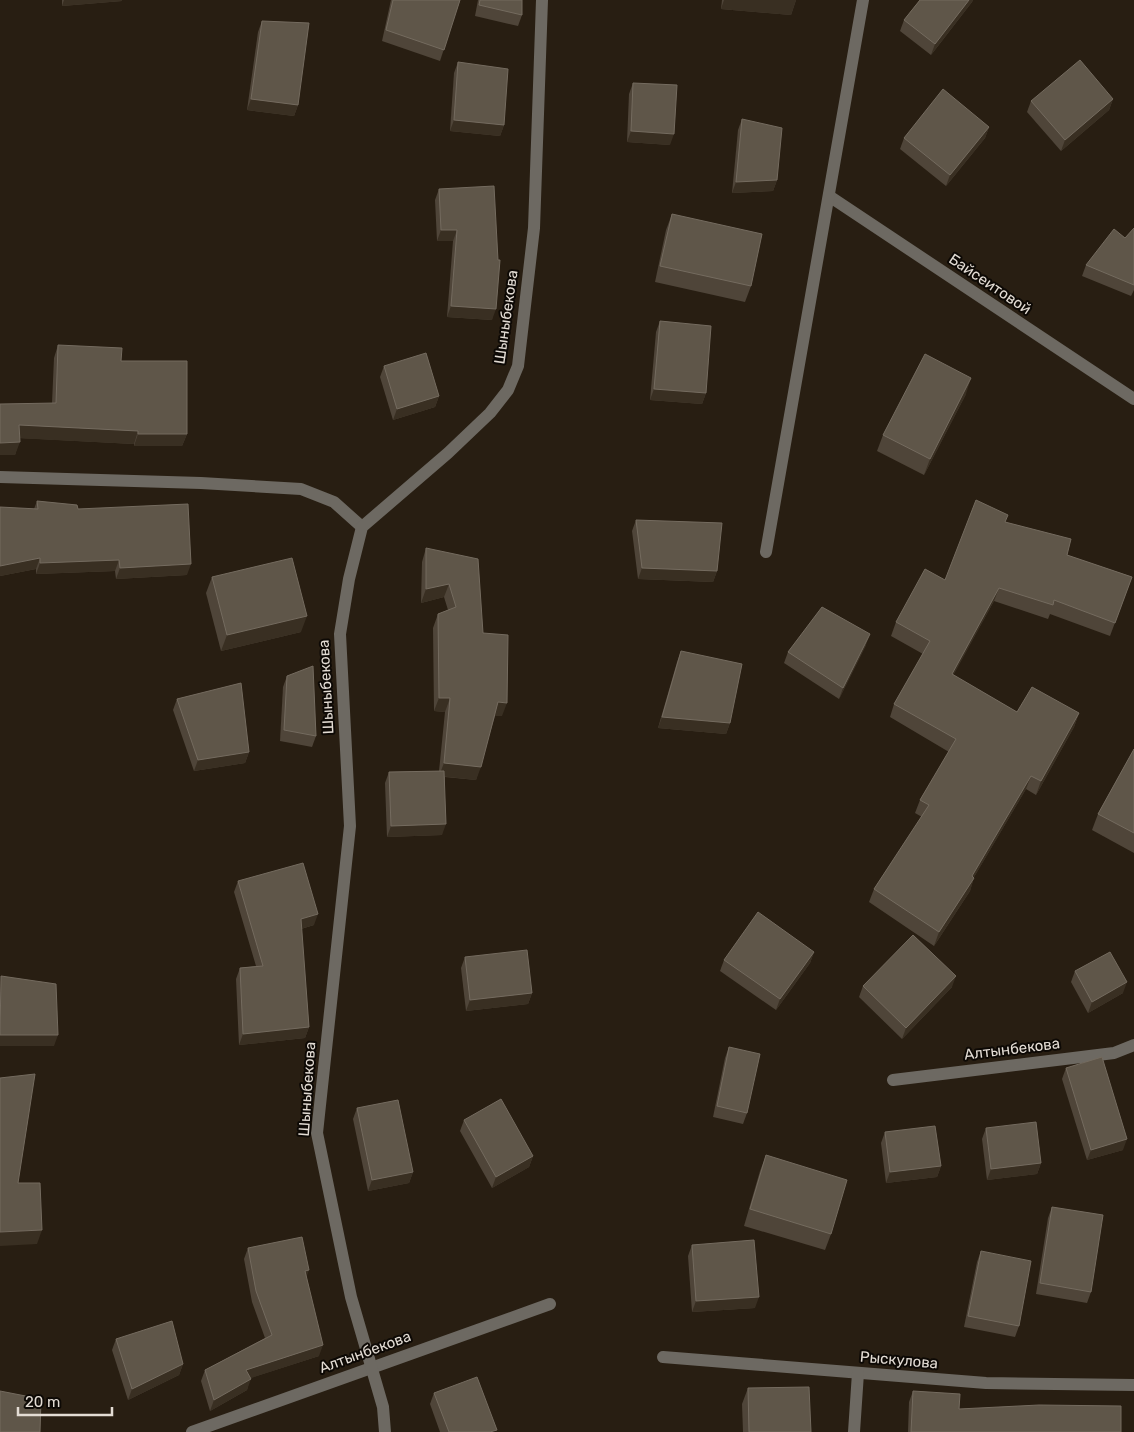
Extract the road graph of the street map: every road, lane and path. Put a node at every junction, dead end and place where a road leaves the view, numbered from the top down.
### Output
1 (542, 0) edge
2 (863, 0) edge
3 (829, 196) junction
4 (1134, 399) edge
5 (0, 477) edge
6 (362, 527) junction
7 (766, 552) dead end
8 (1134, 1045) edge
9 (893, 1080) dead end
10 (550, 1304) dead end
11 (663, 1357) dead end
12 (372, 1367) junction
13 (858, 1373) junction
14 (1134, 1385) edge
15 (192, 1432) edge
16 (385, 1432) edge
17 (854, 1432) edge

1 - 6 street, Шыныбекова
2 - 3 street
3 - 4 street, Байсеитовой
3 - 7 street
5 - 6 street
6 - 12 street, Шыныбекова
8 - 9 street, Алтынбекова
10 - 12 street, Алтынбекова
11 - 13 street, Рыскулова
12 - 15 street, Алтынбекова
12 - 16 street, Шыныбекова
13 - 14 street, Рыскулова
13 - 17 street

